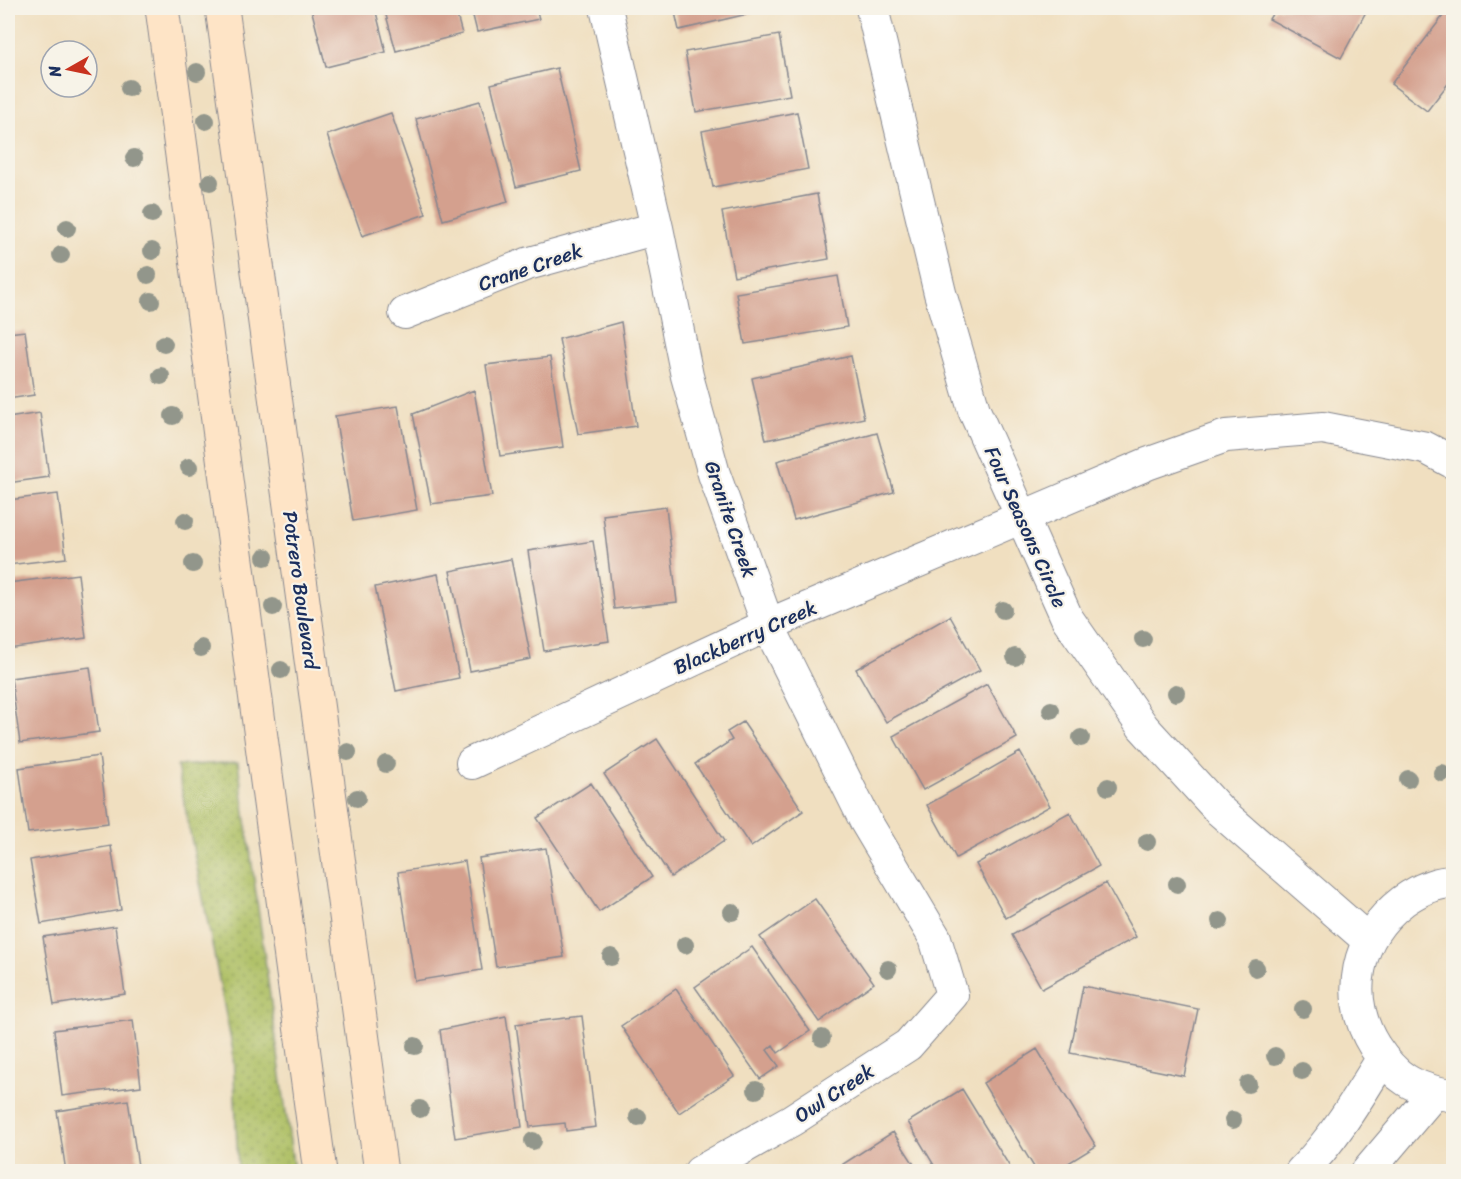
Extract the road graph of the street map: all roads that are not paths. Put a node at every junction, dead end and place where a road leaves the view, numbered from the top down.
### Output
1 (162, 8) edge
2 (222, 8) edge
3 (606, 8) edge
4 (872, 8) edge
5 (657, 228) junction
6 (405, 313) dead end
7 (1454, 463) edge
8 (1020, 517) junction
9 (768, 625) junction
10 (472, 763) dead end
11 (1454, 882) edge
12 (1368, 940) junction
13 (952, 995) joint
14 (1382, 1059) junction
15 (1444, 1094) edge
16 (320, 1172) edge
17 (381, 1172) edge
18 (700, 1172) edge
19 (1301, 1172) edge
20 (1367, 1172) edge

1 - 16 street
2 - 17 street, Potrero Boulevard
3 - 5 street, Granite Creek
4 - 8 street, Four Seasons Circle
5 - 6 street, Crane Creek
5 - 9 street, Granite Creek
7 - 8 street, Blackberry Creek
8 - 9 street, Blackberry Creek
8 - 12 street, Four Seasons Circle
9 - 10 street, Blackberry Creek
9 - 13 street, Granite Creek
11 - 12 street
12 - 14 street
13 - 18 street, Owl Creek
14 - 15 street
14 - 19 street
15 - 20 street

